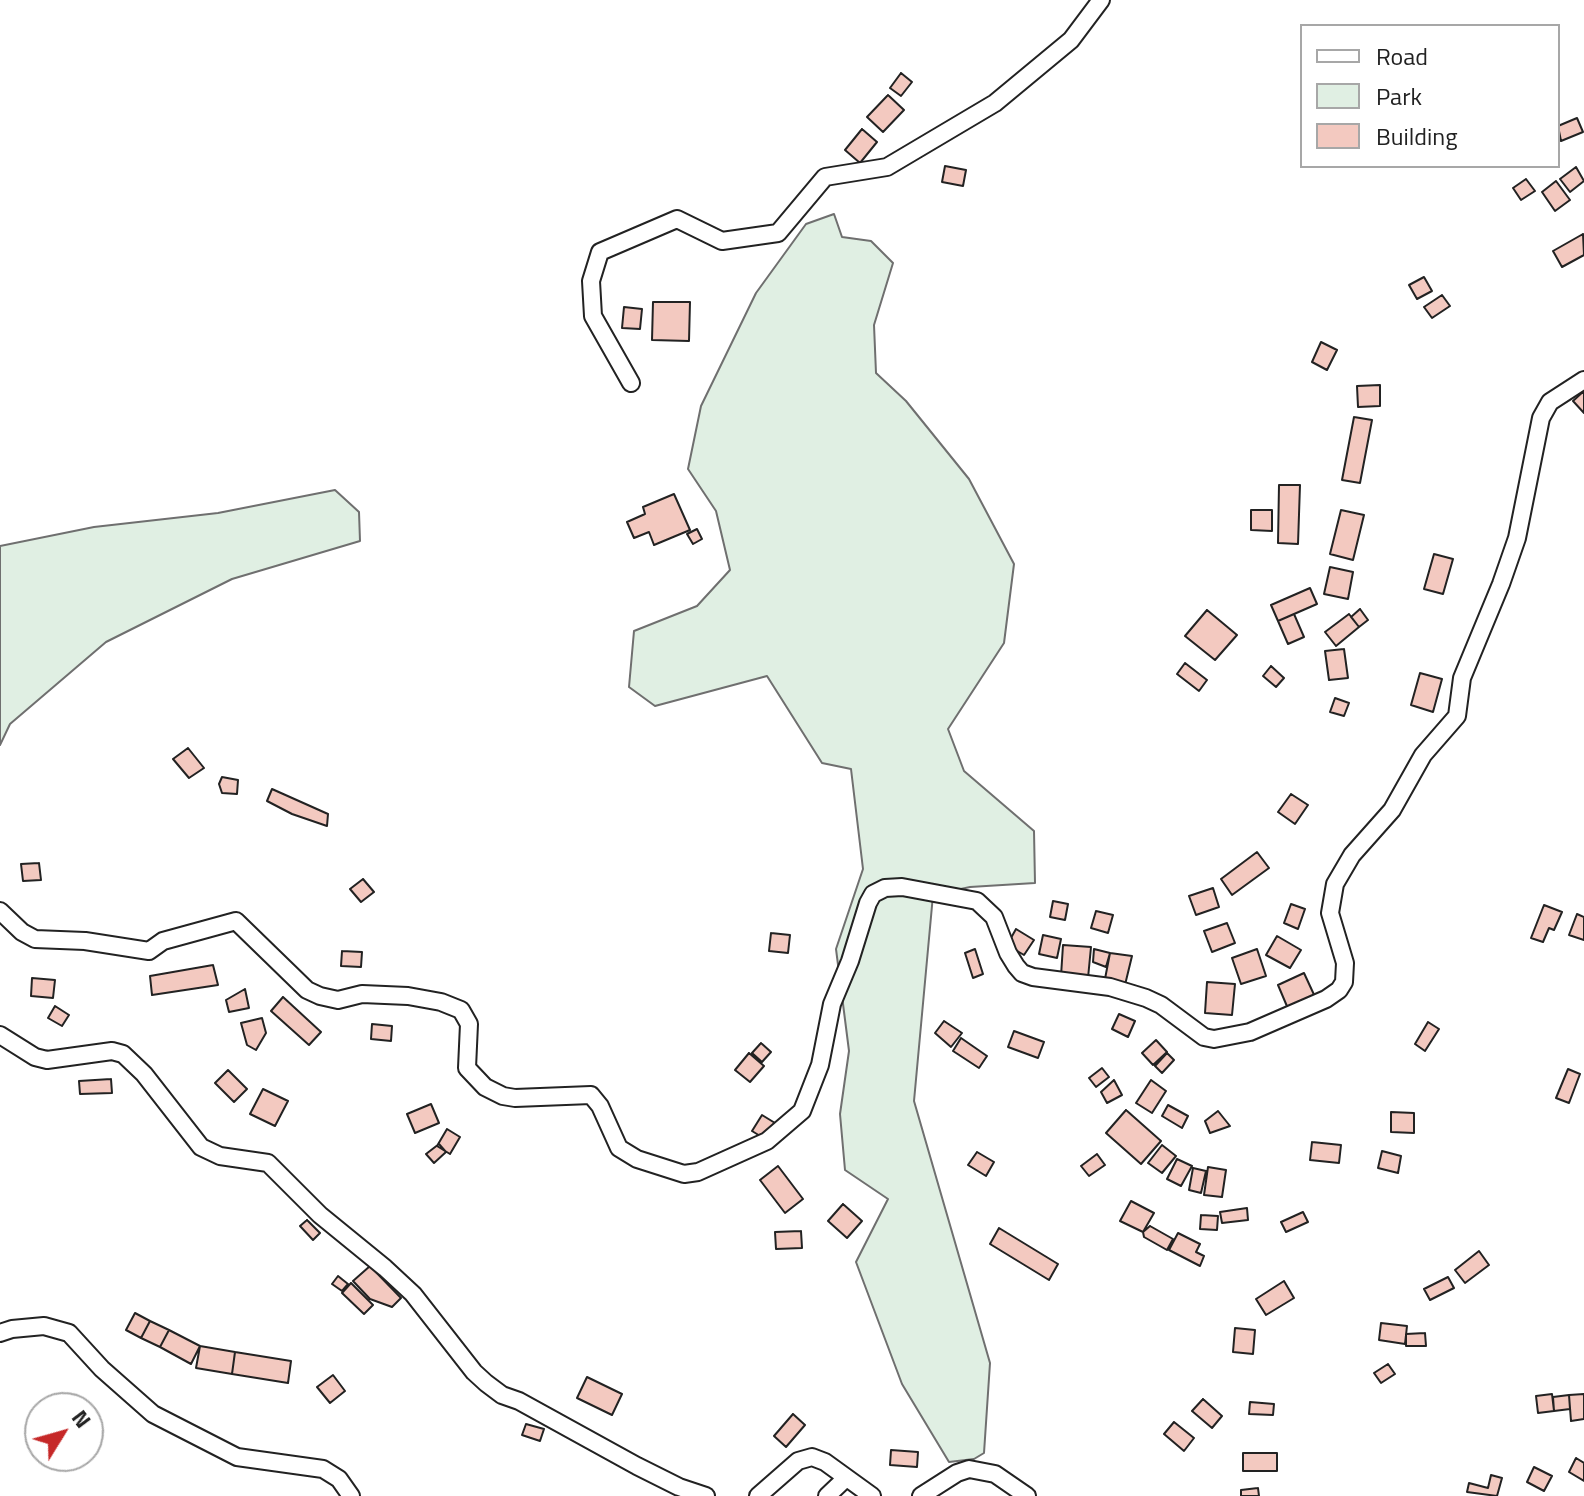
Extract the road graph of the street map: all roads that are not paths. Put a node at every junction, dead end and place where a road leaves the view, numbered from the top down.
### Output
1 (1101, 0) edge
2 (1584, 380) edge
3 (631, 383) dead end
4 (0, 911) edge
5 (0, 1035) edge
6 (0, 1333) edge
7 (846, 1478) junction
8 (351, 1496) edge
9 (706, 1496) edge
10 (758, 1496) edge
11 (827, 1496) edge
12 (872, 1496) edge
13 (921, 1496) edge
14 (1027, 1496) edge

1 - 3 street
2 - 4 street
5 - 9 street
6 - 8 street
7 - 10 street
7 - 11 street
7 - 12 street
13 - 14 street

